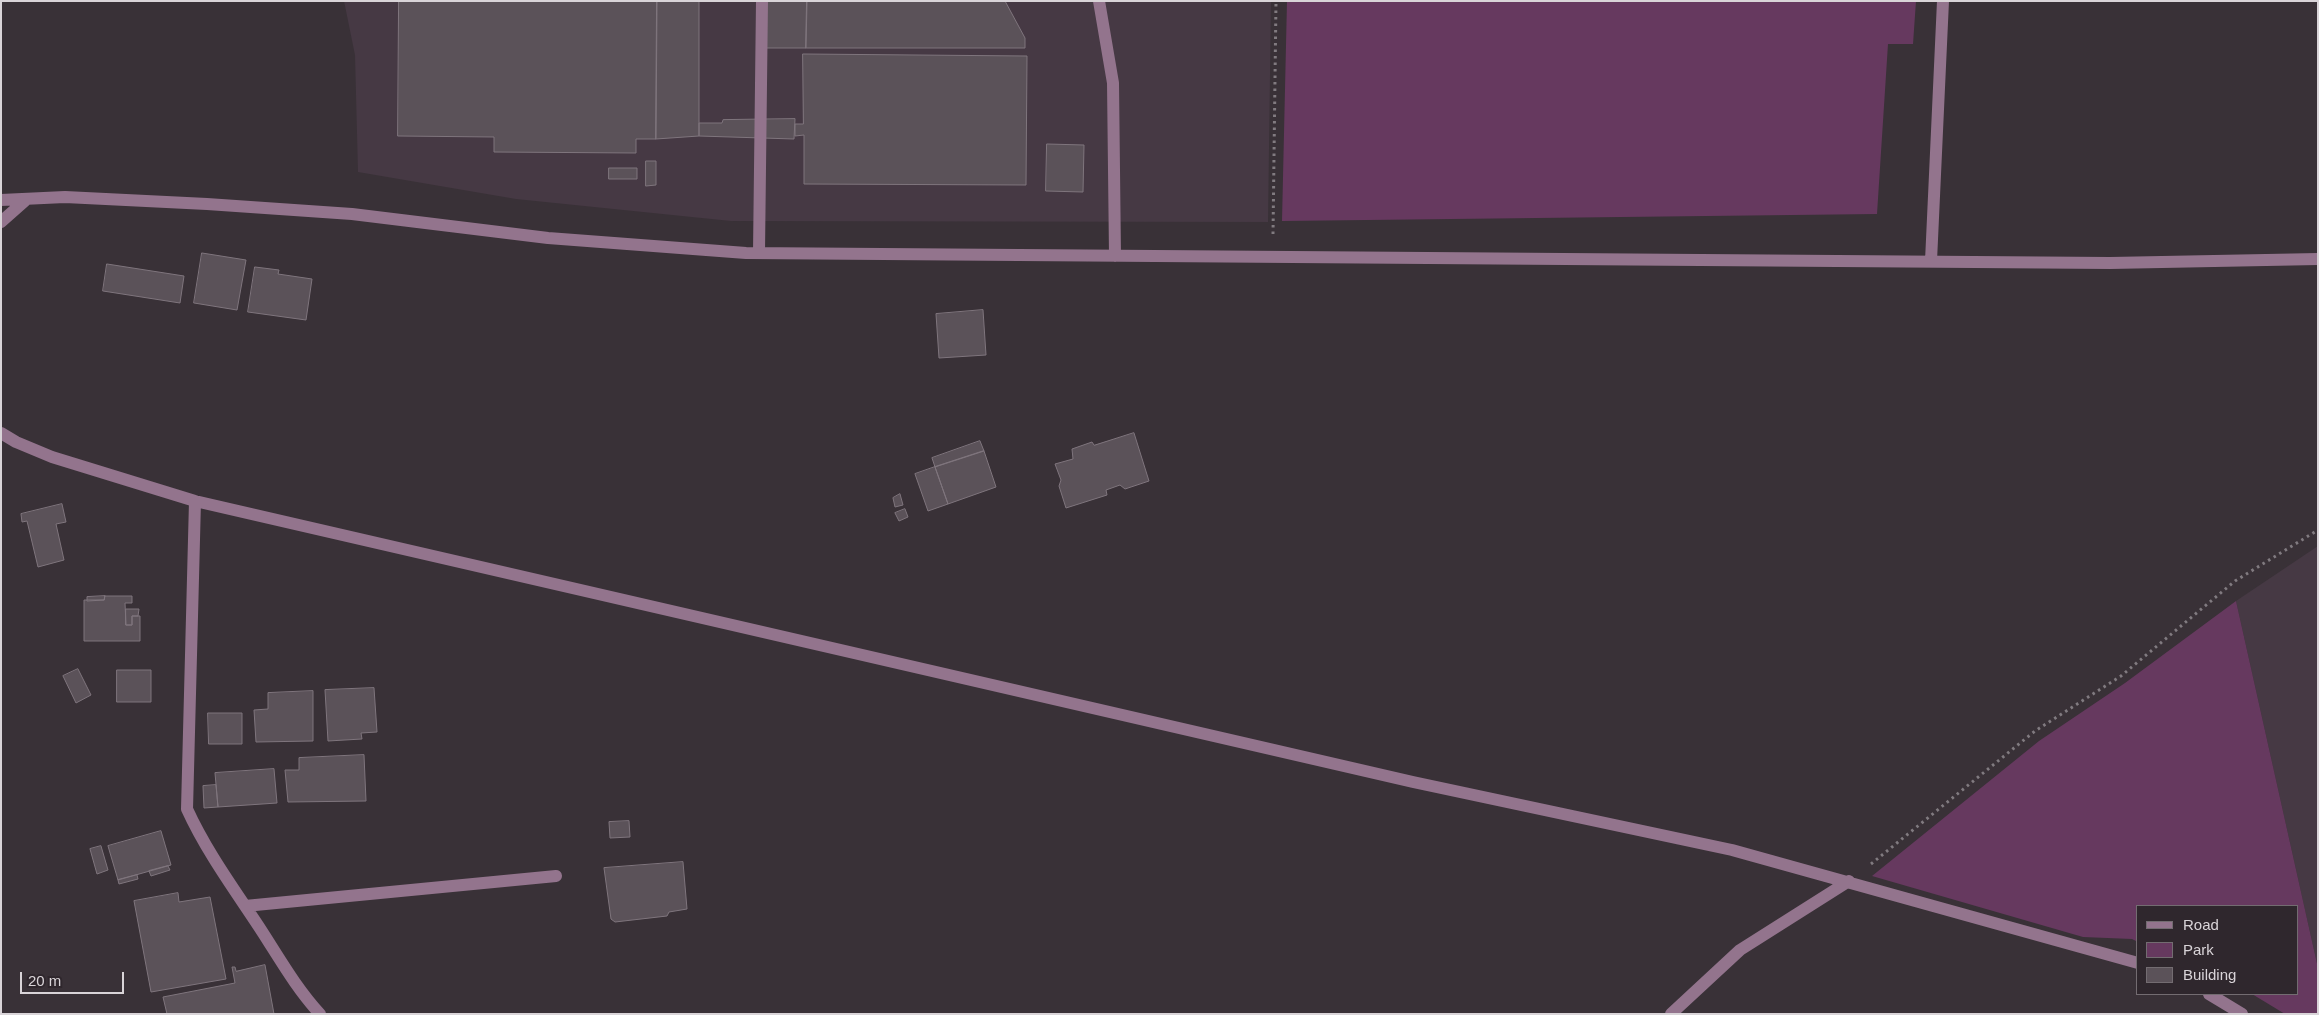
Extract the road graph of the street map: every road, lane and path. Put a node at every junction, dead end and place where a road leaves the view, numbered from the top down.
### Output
1 (762, 1) edge
2 (1100, 1) edge
3 (1276, 1) edge
4 (1943, 1) edge
5 (28, 199) junction
6 (1, 200) edge
7 (1, 222) edge
8 (759, 252) junction
9 (1115, 256) junction
10 (1273, 257) junction
11 (2318, 259) edge
12 (1931, 261) junction
13 (1, 433) edge
14 (194, 501) junction
15 (2318, 530) edge
16 (556, 876) dead end
17 (1849, 881) junction
18 (245, 906) junction
19 (2136, 962) edge
20 (2210, 995) edge
21 (320, 1014) edge
22 (1671, 1014) edge
23 (2242, 1014) edge

1 - 8 street
2 - 9 street
3 - 10 path
4 - 12 street
5 - 6 street
5 - 7 street
5 - 8 street
8 - 9 street
9 - 10 street
10 - 12 street
11 - 12 street
13 - 14 street
14 - 17 street
14 - 18 street
15 - 17 path
16 - 18 street
17 - 19 street
17 - 22 street
18 - 21 street
20 - 23 street

